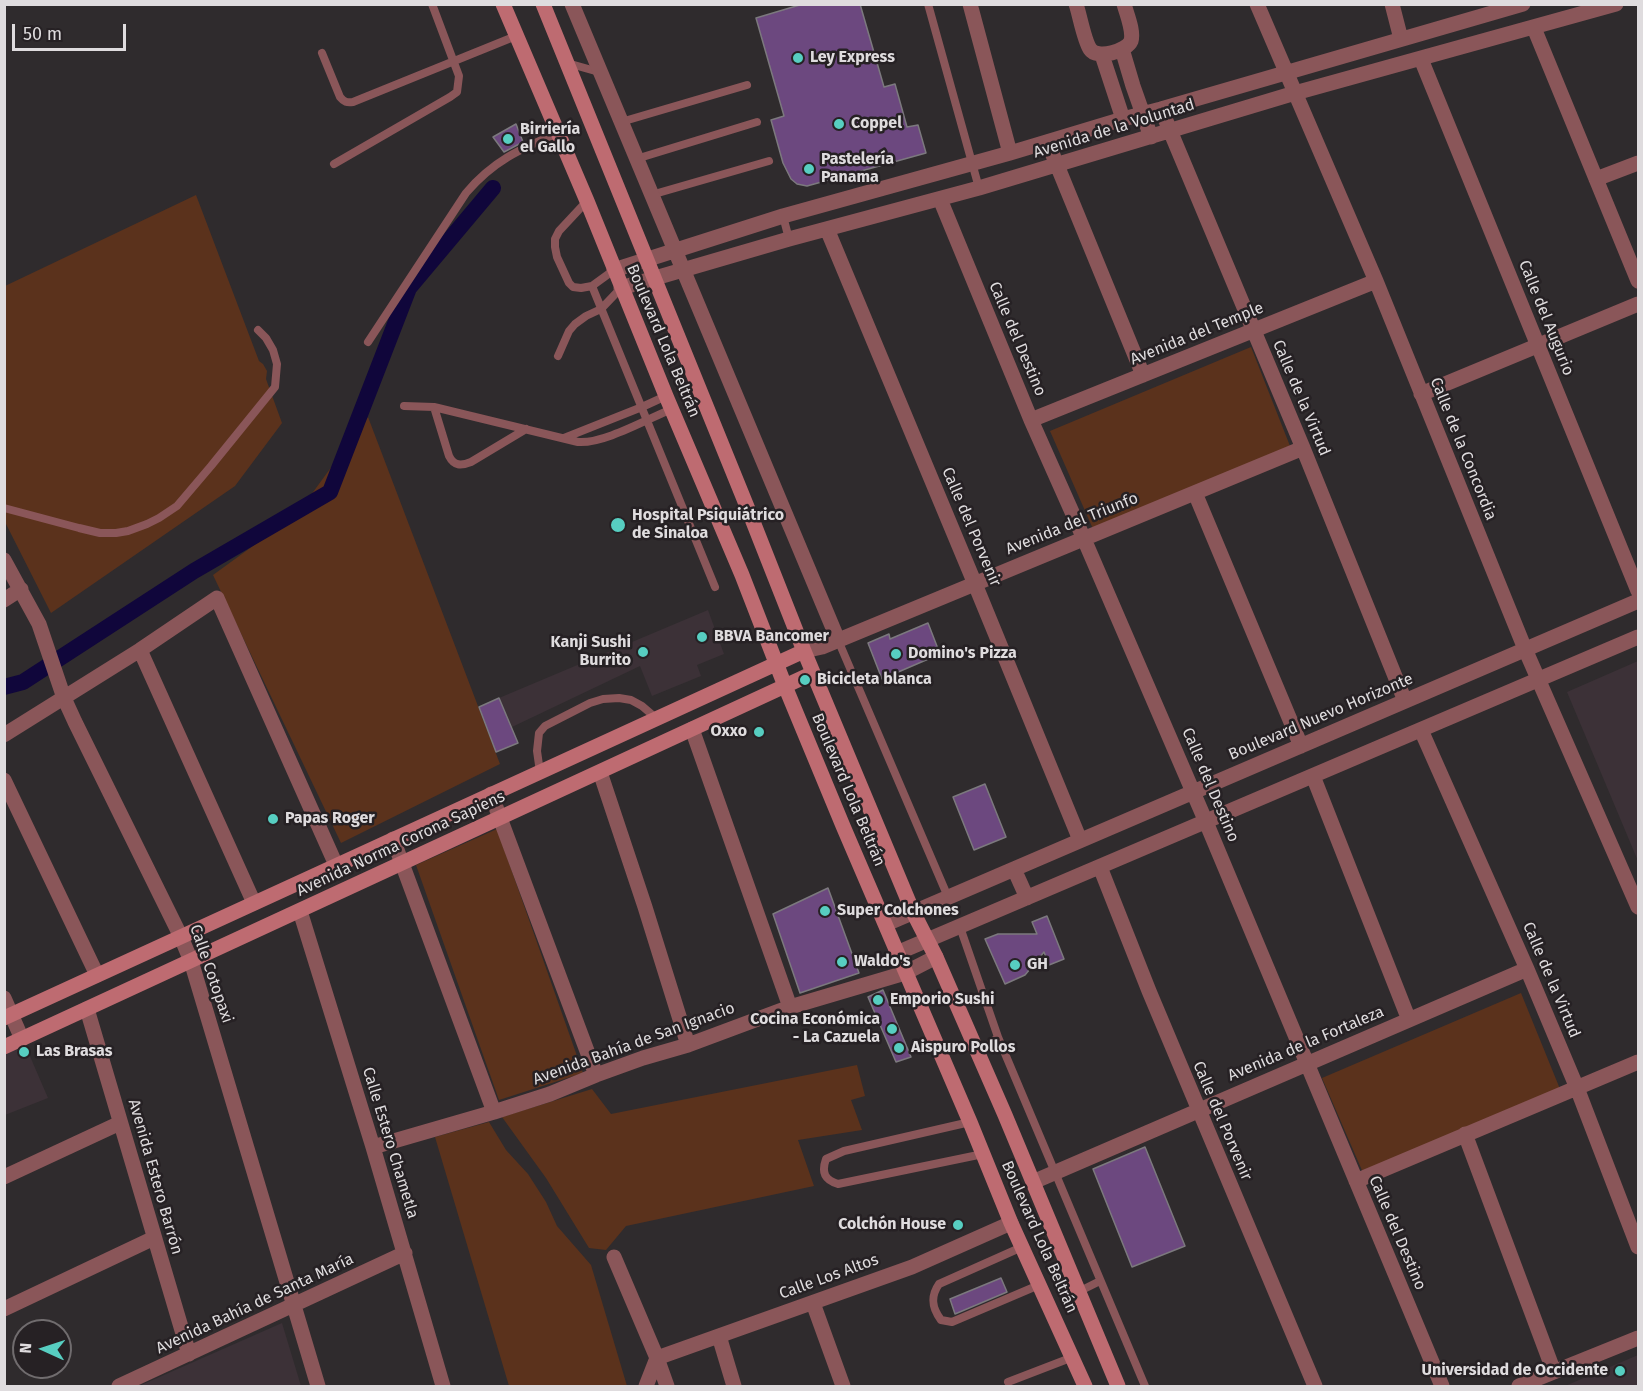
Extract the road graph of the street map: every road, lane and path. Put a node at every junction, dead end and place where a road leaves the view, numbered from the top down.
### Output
1 (432, 4) edge
2 (503, 4) edge
3 (543, 4) edge
4 (572, 4) edge
5 (928, 4) edge
6 (970, 4) edge
7 (1076, 4) edge
8 (1124, 4) edge
9 (1257, 4) edge
10 (1392, 4) edge
11 (1616, 4) edge
12 (1516, 5) edge
13 (1533, 28) junction
14 (516, 36) junction
15 (1401, 39) junction
16 (1122, 49) junction
17 (322, 53) dead end
18 (1102, 55) junction
19 (1421, 59) junction
20 (454, 62) junction
21 (566, 62) junction
22 (1286, 72) junction
23 (600, 73) junction
24 (747, 84) dead end
25 (1133, 86) junction
26 (1114, 92) junction
27 (1295, 93) junction
28 (1161, 109) junction
29 (1142, 114) junction
30 (1123, 119) junction
31 (621, 122) junction
32 (758, 122) dead end
33 (1171, 131) junction
34 (558, 133) junction
35 (1151, 137) junction
36 (1048, 142) junction
37 (1010, 153) junction
38 (636, 159) junction
39 (769, 161) dead end
40 (1638, 163) edge
41 (334, 164) dead end
42 (972, 164) junction
43 (1057, 166) junction
44 (1596, 179) junction
45 (979, 188) junction
46 (651, 195) junction
47 (940, 199) junction
48 (586, 201) junction
49 (783, 216) junction
50 (827, 229) junction
51 (789, 239) junction
52 (674, 250) junction
53 (645, 259) junction
54 (682, 269) junction
55 (614, 270) junction
56 (653, 278) junction
57 (1376, 281) junction
58 (1638, 281) edge
59 (592, 286) junction
60 (621, 288) junction
61 (1638, 304) edge
62 (601, 309) junction
63 (258, 330) dead end
64 (1254, 330) junction
65 (368, 342) dead end
66 (1538, 345) junction
67 (558, 356) dead end
68 (1143, 375) junction
69 (1421, 394) junction
70 (669, 402) junction
71 (404, 406) dead end
72 (434, 407) junction
73 (642, 407) junction
74 (646, 420) junction
75 (1031, 420) junction
76 (526, 429) junction
77 (564, 438) junction
78 (1303, 448) junction
79 (1195, 493) junction
80 (4, 508) edge
81 (1084, 538) junction
82 (4, 560) edge
83 (975, 584) junction
84 (715, 587) dead end
85 (21, 589) junction
86 (1638, 591) edge
87 (4, 600) edge
88 (1638, 601) edge
89 (1638, 637) edge
90 (838, 640) junction
91 (822, 647) junction
92 (1525, 649) junction
93 (140, 650) junction
94 (804, 651) junction
95 (776, 663) junction
96 (813, 673) junction
97 (1539, 680) junction
98 (785, 686) junction
99 (64, 698) junction
100 (1405, 701) junction
101 (656, 718) junction
102 (692, 729) junction
103 (1421, 730) junction
104 (4, 735) edge
105 (1300, 746) junction
106 (540, 772) junction
107 (600, 772) junction
108 (1313, 776) junction
109 (4, 780) edge
110 (1193, 792) junction
111 (491, 794) junction
112 (500, 818) junction
113 (1206, 822) junction
114 (393, 839) junction
115 (1080, 840) junction
116 (403, 863) junction
117 (336, 865) junction
118 (1100, 867) junction
119 (1014, 869) junction
120 (948, 897) junction
121 (1027, 898) junction
122 (254, 903) junction
123 (1638, 906) edge
124 (300, 911) junction
125 (913, 912) junction
126 (886, 924) junction
127 (960, 927) junction
128 (181, 937) junction
129 (927, 941) junction
130 (897, 954) junction
131 (936, 957) junction
132 (191, 961) junction
133 (1527, 969) junction
134 (905, 973) junction
135 (97, 975) junction
136 (4, 998) edge
137 (790, 1007) junction
138 (87, 1009) junction
139 (8, 1016) edge
140 (1409, 1020) junction
141 (998, 1037) junction
142 (22, 1039) junction
143 (688, 1045) junction
144 (4, 1047) edge
145 (979, 1053) junction
146 (1638, 1062) edge
147 (1308, 1064) junction
148 (596, 1075) junction
149 (1577, 1088) junction
150 (1198, 1111) junction
151 (494, 1112) junction
152 (970, 1122) junction
153 (120, 1123) junction
154 (1465, 1134) junction
155 (374, 1147) junction
156 (983, 1154) junction
157 (1055, 1172) junction
158 (4, 1178) edge
159 (1356, 1181) junction
160 (1034, 1182) junction
161 (1011, 1223) junction
162 (154, 1238) junction
163 (1022, 1247) junction
164 (1638, 1247) edge
165 (405, 1253) junction
166 (615, 1257) dead end
167 (1100, 1281) junction
168 (1039, 1285) junction
169 (1078, 1292) junction
170 (813, 1303) junction
171 (294, 1305) junction
172 (4, 1309) edge
173 (719, 1336) junction
174 (1638, 1338) edge
175 (189, 1354) junction
176 (657, 1358) junction
177 (1073, 1358) junction
178 (1554, 1372) junction
179 (1008, 1382) dead end
180 (1117, 1384) edge
181 (119, 1386) edge
182 (318, 1386) edge
183 (443, 1386) edge
184 (646, 1386) edge
185 (667, 1386) edge
186 (734, 1386) edge
187 (843, 1386) edge
188 (1085, 1386) edge
189 (1145, 1386) edge
190 (1315, 1386) edge
191 (1442, 1386) edge
192 (1519, 1386) edge

1 - 20 lane
2 - 14 main road, Boulevard Lola Beltrán
3 - 21 main road, Boulevard Lola Beltrán
4 - 23 street
5 - 42 lane
6 - 37 street
7 - 18 street
8 - 16 street
9 - 22 street, Calle de la Concordia
10 - 15 street
11 - 13 street, Avenida de la Voluntad
12 - 15 street, Avenida de la Voluntad
13 - 19 street, Avenida de la Voluntad
13 - 44 street
14 - 20 lane
14 - 34 main road, Boulevard Lola Beltrán
15 - 22 street, Avenida de la Voluntad
16 - 18 street
16 - 25 street
17 - 20 lane
18 - 26 street
19 - 27 street, Avenida de la Voluntad
19 - 66 street, Calle del Augurio
20 - 41 lane
21 - 23 lane
21 - 53 main road, Boulevard Lola Beltrán
22 - 27 street, Calle de la Concordia
22 - 28 street, Avenida de la Voluntad
23 - 31 street
24 - 31 lane
25 - 26 street
25 - 29 street
26 - 30 street
27 - 33 street, Avenida de la Voluntad
27 - 57 street, Calle de la Concordia
28 - 29 street, Avenida de la Voluntad
28 - 33 street, Calle de la Virtud
29 - 30 street, Avenida de la Voluntad
29 - 35 street
30 - 36 street, Avenida de la Voluntad
31 - 38 street
32 - 38 lane
33 - 35 street, Avenida de la Voluntad
33 - 64 street, Calle de la Virtud
34 - 48 main road, Boulevard Lola Beltrán
34 - 65 lane
35 - 43 street, Avenida de la Voluntad
36 - 37 street, Avenida de la Voluntad
36 - 43 street
37 - 42 street, Avenida de la Voluntad
38 - 46 street
39 - 46 lane
40 - 44 street
42 - 45 lane
42 - 49 street, Avenida de la Voluntad
43 - 45 street, Avenida de la Voluntad
43 - 68 street
44 - 58 street
45 - 47 street, Avenida de la Voluntad
46 - 52 street
47 - 50 street, Avenida de la Voluntad
47 - 75 street, Calle del Destino
48 - 55 main road, Boulevard Lola Beltrán
48 - 59 lane
49 - 51 lane
49 - 52 street, Avenida de la Voluntad
50 - 51 street, Avenida de la Voluntad
50 - 83 street, Calle del Porvenir
51 - 54 street, Avenida de la Voluntad
52 - 53 street, Avenida de la Voluntad
52 - 54 street
53 - 55 street, Avenida de la Voluntad
53 - 56 main road, Boulevard Lola Beltrán
54 - 56 street, Avenida de la Voluntad
54 - 90 street
55 - 59 lane
55 - 60 main road, Boulevard Lola Beltrán
56 - 60 street, Avenida de la Voluntad
56 - 94 main road, Boulevard Lola Beltrán
57 - 64 street, Avenida del Temple
57 - 69 street, Calle de la Concordia
59 - 62 lane
60 - 62 lane
60 - 70 main road, Boulevard Lola Beltrán
61 - 66 street
62 - 67 lane
62 - 73 lane
63 - 80 lane
64 - 68 street, Avenida del Temple
64 - 78 street, Calle de la Virtud
66 - 69 street
66 - 86 street, Calle del Augurio
68 - 75 street, Avenida del Temple
69 - 92 street, Calle de la Concordia
70 - 73 lane
70 - 74 lane
70 - 95 main road, Boulevard Lola Beltrán
71 - 72 lane
72 - 76 lane
72 - 76 lane
73 - 74 lane
73 - 77 lane
74 - 77 lane
74 - 84 lane
75 - 81 street, Calle del Destino
76 - 77 lane
78 - 79 street, Avenida del Triunfo
78 - 100 street, Calle de la Virtud
79 - 81 street, Avenida del Triunfo
79 - 105 street
81 - 83 street, Avenida del Triunfo
81 - 110 street, Calle del Destino
82 - 85 street, Calle Cotopaxi
83 - 90 street, Avenida del Triunfo
83 - 115 street, Calle del Porvenir
85 - 87 street
85 - 99 street, Calle Cotopaxi
88 - 92 street, Boulevard Nuevo Horizonte
89 - 97 street
90 - 91 street, Avenida del Triunfo
90 - 120 lane
91 - 94 street, Avenida del Triunfo
91 - 96 street
92 - 97 street, Calle de la Concordia
92 - 100 street, Boulevard Nuevo Horizonte
93 - 99 street
93 - 117 street
93 - 122 street
94 - 95 main road, Avenida Norma Corona Sapiens
94 - 96 main road, Boulevard Lola Beltrán
95 - 98 main road, Boulevard Lola Beltrán
95 - 101 main road, Avenida Norma Corona Sapiens
96 - 98 main road, Avenida Norma Corona Sapiens
96 - 125 main road, Boulevard Lola Beltrán
97 - 103 street
97 - 123 street, Calle de la Concordia
98 - 102 main road, Avenida Norma Corona Sapiens
98 - 126 main road, Boulevard Lola Beltrán
99 - 104 street
99 - 128 street, Calle Cotopaxi
100 - 105 street, Boulevard Nuevo Horizonte
101 - 106 main road, Avenida Norma Corona Sapiens
101 - 106 lane
102 - 107 main road, Avenida Norma Corona Sapiens
102 - 137 street
103 - 108 street
103 - 133 street, Calle de la Virtud
105 - 110 street, Boulevard Nuevo Horizonte
106 - 111 main road, Avenida Norma Corona Sapiens
107 - 112 main road, Avenida Norma Corona Sapiens
107 - 143 street
108 - 113 street
108 - 140 street
109 - 135 street
110 - 113 street, Calle del Destino
110 - 115 street, Boulevard Nuevo Horizonte
111 - 112 street
111 - 114 main road, Avenida Norma Corona Sapiens
112 - 116 main road, Avenida Norma Corona Sapiens
112 - 148 street
113 - 118 street
113 - 147 street, Calle del Destino
114 - 116 street
114 - 117 main road, Avenida Norma Corona Sapiens
115 - 119 street, Boulevard Nuevo Horizonte
116 - 124 main road, Avenida Norma Corona Sapiens
116 - 151 street
117 - 122 main road, Avenida Norma Corona Sapiens
118 - 121 street
118 - 150 street, Calle del Porvenir
119 - 120 street, Boulevard Nuevo Horizonte
119 - 121 street
120 - 125 street, Boulevard Nuevo Horizonte
121 - 127 street
122 - 128 main road, Avenida Norma Corona Sapiens
124 - 132 main road, Avenida Norma Corona Sapiens
124 - 155 street, Calle Estero Chametla
125 - 126 street, Boulevard Nuevo Horizonte
125 - 129 main road, Boulevard Lola Beltrán
126 - 130 main road, Boulevard Lola Beltrán
127 - 129 street
127 - 141 lane
128 - 132 street, Calle Cotopaxi
128 - 135 main road, Avenida Norma Corona Sapiens
129 - 130 street
129 - 131 main road, Boulevard Lola Beltrán
130 - 134 main road, Boulevard Lola Beltrán
131 - 134 street, Avenida Bahía de San Ignacio
131 - 145 main road, Boulevard Lola Beltrán
132 - 138 main road, Avenida Norma Corona Sapiens
132 - 171 street, Calle Cotopaxi
133 - 140 street, Avenida de la Fortaleza
133 - 149 street, Calle de la Virtud
134 - 137 street, Avenida Bahía de San Ignacio
134 - 152 main road, Boulevard Lola Beltrán
135 - 139 main road, Avenida Norma Corona Sapiens
136 - 139 street
137 - 143 street, Avenida Bahía de San Ignacio
138 - 142 main road, Avenida Norma Corona Sapiens
138 - 153 street, Avenida Estero Barrón
139 - 142 street
140 - 147 street, Avenida de la Fortaleza
141 - 145 lane
141 - 157 lane
142 - 144 main road, Avenida Norma Corona Sapiens
143 - 148 street, Avenida Bahía de San Ignacio
145 - 160 main road, Boulevard Lola Beltrán
146 - 149 street
147 - 150 street, Avenida de la Fortaleza
147 - 159 street, Calle del Destino
148 - 151 street, Avenida Bahía de San Ignacio
149 - 154 street
149 - 164 street, Calle de la Virtud
150 - 157 street, Avenida de la Fortaleza
150 - 190 street, Calle del Porvenir
151 - 155 street, Avenida Bahía de San Ignacio
152 - 156 main road, Boulevard Lola Beltrán
152 - 156 lane
153 - 158 street
153 - 162 street, Avenida Estero Barrón
154 - 159 street
154 - 178 street
155 - 165 street, Calle Estero Chametla
156 - 161 main road, Boulevard Lola Beltrán
157 - 160 street, Avenida de la Fortaleza
157 - 167 lane
159 - 191 street, Calle del Destino
160 - 169 main road, Boulevard Lola Beltrán
161 - 163 main road, Boulevard Lola Beltrán
161 - 170 street, Calle Los Altos
162 - 172 street
162 - 175 street, Avenida Estero Barrón
163 - 168 main road, Boulevard Lola Beltrán
163 - 168 lane
165 - 171 street, Avenida Bahía de Santa María
165 - 183 street, Calle Estero Chametla
166 - 176 street
167 - 169 lane
167 - 189 lane
168 - 177 main road, Boulevard Lola Beltrán
169 - 180 main road, Boulevard Lola Beltrán
170 - 173 street, Calle Los Altos
170 - 187 street
171 - 175 street, Avenida Bahía de Santa María
171 - 182 street, Calle Cotopaxi
173 - 176 street, Calle Los Altos
173 - 186 street
174 - 178 street
175 - 181 street, Avenida Bahía de Santa María
176 - 184 street
176 - 185 street
177 - 179 lane
177 - 188 main road, Boulevard Lola Beltrán
178 - 192 street

